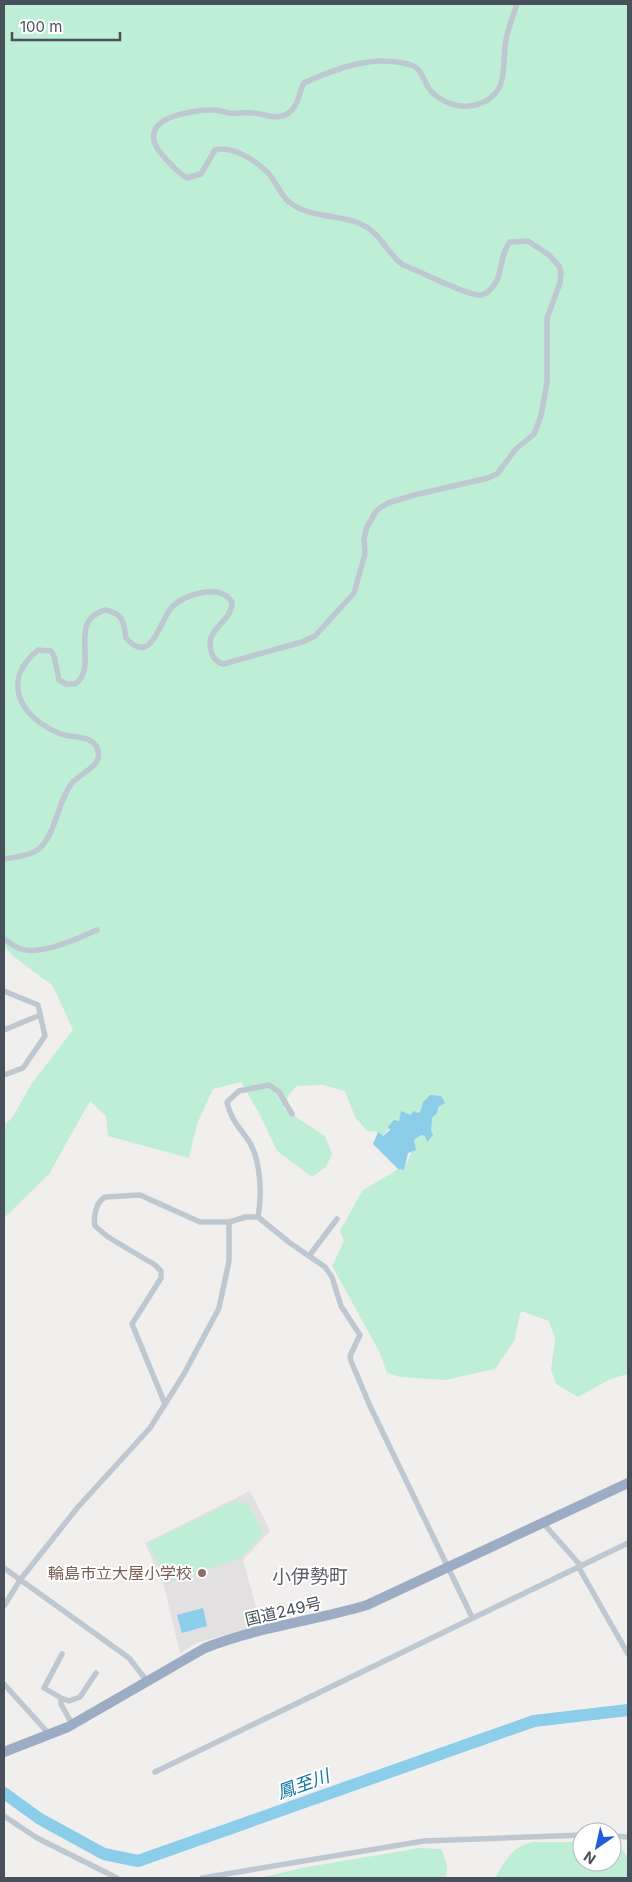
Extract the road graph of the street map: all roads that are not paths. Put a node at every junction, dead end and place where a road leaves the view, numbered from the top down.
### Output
1 (517, 4) edge
2 (4, 859) edge
3 (97, 930) dead end
4 (4, 939) edge
5 (4, 991) edge
6 (40, 1015) junction
7 (4, 1030) edge
8 (4, 1075) edge
9 (292, 1114) dead end
10 (258, 1217) junction
11 (337, 1219) dead end
12 (229, 1222) junction
13 (309, 1256) junction
14 (166, 1404) junction
15 (628, 1483) edge
16 (543, 1523) junction
17 (628, 1543) edge
18 (580, 1567) junction
19 (4, 1568) edge
20 (448, 1568) junction
21 (20, 1580) junction
22 (4, 1606) edge
23 (472, 1617) junction
24 (62, 1654) dead end
25 (628, 1654) edge
26 (96, 1673) dead end
27 (147, 1681) junction
28 (4, 1684) edge
29 (61, 1698) junction
30 (72, 1724) junction
31 (50, 1734) junction
32 (4, 1752) edge
33 (154, 1772) dead end
34 (4, 1816) edge
35 (572, 1835) edge
36 (117, 1878) edge
37 (202, 1878) edge

1 - 2 street
3 - 4 street
5 - 6 street
6 - 7 street
6 - 8 street
9 - 10 street
10 - 12 street
10 - 13 street
11 - 13 street
12 - 14 street
12 - 14 street
13 - 20 street
14 - 21 street
15 - 16 highway, 国道249号
16 - 18 street
16 - 20 highway, 国道249号
17 - 18 street
18 - 23 street
18 - 25 street
19 - 21 street
20 - 23 street
20 - 27 highway, 国道249号
21 - 22 street
21 - 27 street
23 - 33 street
24 - 29 street
26 - 29 street
27 - 30 highway, 国道249号
28 - 31 street
29 - 30 street
30 - 31 highway, 国道249号
31 - 32 highway, 国道249号
34 - 36 street
35 - 37 street

